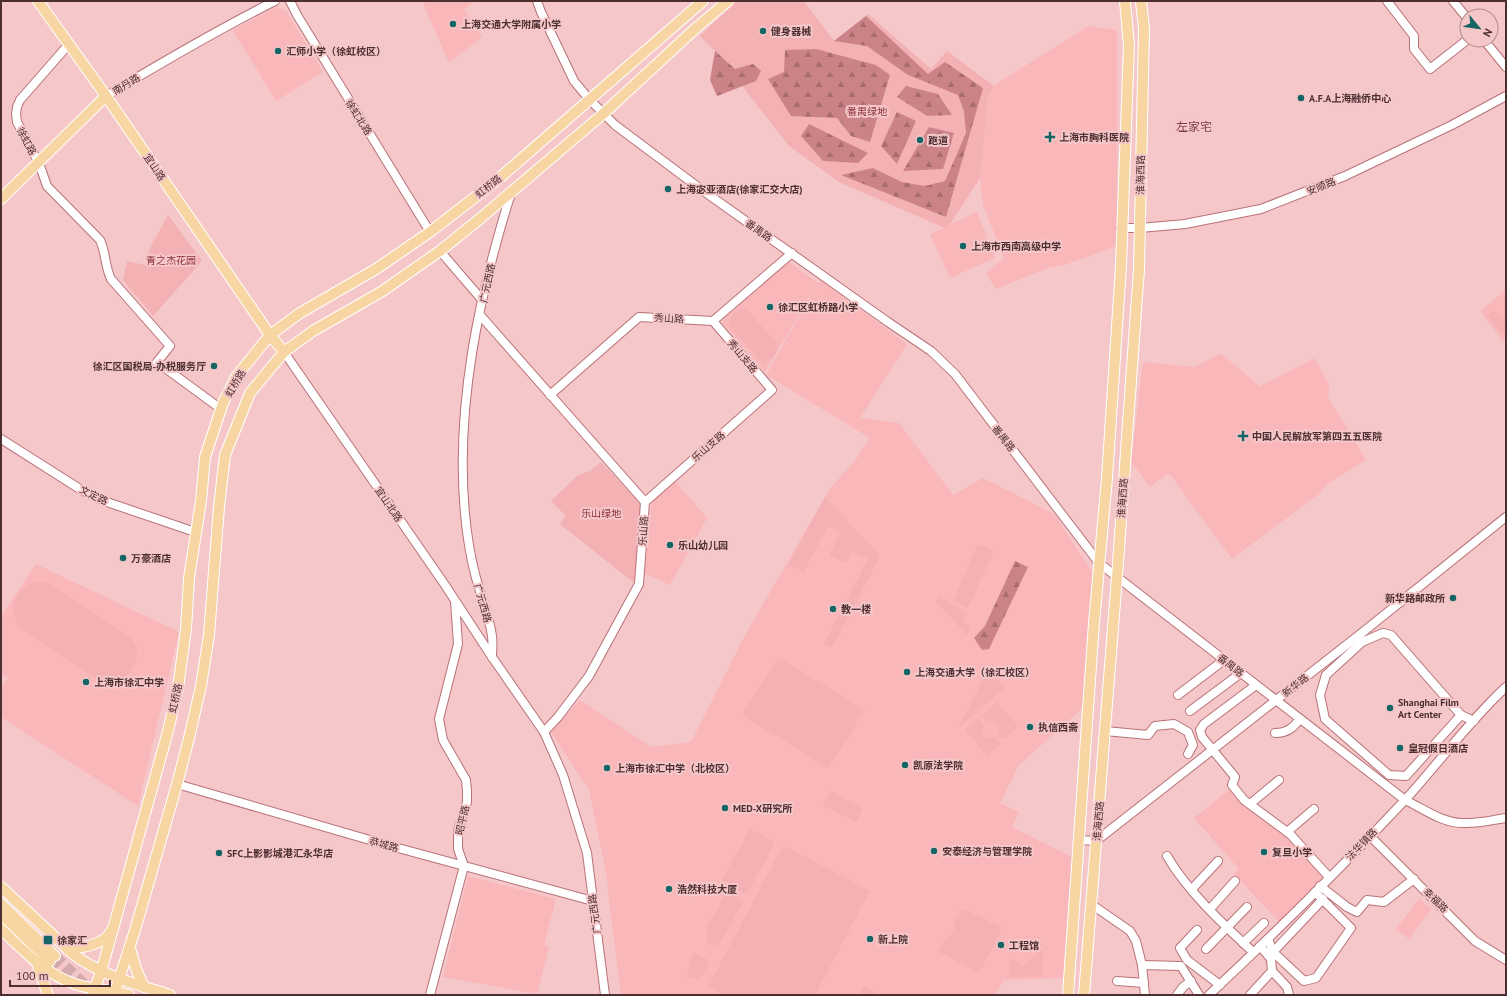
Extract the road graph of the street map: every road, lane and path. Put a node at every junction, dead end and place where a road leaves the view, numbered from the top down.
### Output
1 (38, 1) edge
2 (275, 1) edge
3 (290, 1) edge
4 (537, 1) edge
5 (703, 1) edge
6 (728, 1) edge
7 (1125, 1) edge
8 (1141, 1) edge
9 (1387, 1) edge
10 (69, 44) junction
11 (1459, 46) edge
12 (1491, 48) edge
13 (1506, 67) edge
14 (106, 96) junction
15 (1506, 96) edge
16 (589, 99) junction
17 (603, 114) junction
18 (39, 163) junction
19 (511, 192) junction
20 (1, 199) edge
21 (1122, 228) junction
22 (1140, 228) junction
23 (430, 232) junction
24 (440, 251) junction
25 (792, 253) junction
26 (483, 301) junction
27 (480, 315) junction
28 (714, 321) junction
29 (270, 335) junction
30 (284, 352) junction
31 (772, 390) joint
32 (550, 395) junction
33 (221, 409) junction
34 (1, 439) edge
35 (645, 502) junction
36 (1506, 516) edge
37 (195, 532) junction
38 (1099, 562) junction
39 (1117, 577) junction
40 (455, 600) junction
41 (1359, 640) junction
42 (492, 657) junction
43 (1224, 660) junction
44 (1241, 673) junction
45 (1256, 685) junction
46 (1506, 687) edge
47 (1178, 695) dead end
48 (1276, 701) junction
49 (1190, 711) dead end
50 (1461, 715) junction
51 (1324, 717) junction
52 (1300, 719) junction
53 (1474, 721) junction
54 (1312, 729) junction
55 (1105, 731) junction
56 (544, 732) junction
57 (1275, 733) dead end
58 (1354, 746) junction
59 (1214, 750) junction
60 (1346, 755) junction
61 (1418, 762) junction
62 (1196, 763) junction
63 (1382, 769) junction
64 (1429, 772) junction
65 (1374, 777) junction
66 (1279, 780) dead end
67 (176, 784) junction
68 (1405, 800) junction
69 (1250, 804) junction
70 (1314, 809) dead end
71 (1506, 818) edge
72 (1287, 832) junction
73 (1370, 836) junction
74 (1079, 840) junction
75 (1096, 841) junction
76 (1168, 856) dead end
77 (1218, 861) dead end
78 (464, 866) junction
79 (1329, 877) junction
80 (1414, 879) junction
81 (1235, 881) dead end
82 (1, 887) edge
83 (1192, 889) junction
84 (1318, 889) junction
85 (1323, 900) junction
86 (593, 901) junction
87 (1, 904) edge
88 (1091, 904) junction
89 (1247, 907) dead end
90 (1210, 908) junction
91 (1, 914) edge
92 (1290, 917) junction
93 (1264, 923) dead end
94 (1299, 924) junction
95 (114, 926) junction
96 (1227, 928) junction
97 (1, 929) edge
98 (1197, 930) dead end
99 (1268, 939) junction
100 (1243, 943) junction
101 (130, 946) junction
102 (1260, 946) junction
103 (67, 949) junction
104 (1206, 949) dead end
105 (1253, 952) junction
106 (1273, 952) junction
107 (1506, 960) edge
108 (37, 963) junction
109 (1142, 965) junction
110 (1272, 971) junction
111 (101, 972) junction
112 (120, 980) junction
113 (1117, 981) dead end
114 (1191, 982) junction
115 (1144, 983) junction
116 (1220, 985) junction
117 (144, 987) junction
118 (94, 992) edge
119 (115, 993) edge
120 (48, 995) edge
121 (129, 995) edge
122 (170, 995) edge
123 (430, 995) edge
124 (605, 995) edge
125 (1068, 995) edge
126 (1084, 995) edge
127 (1145, 995) edge
128 (1177, 995) edge
129 (1199, 995) edge
130 (1209, 995) edge
131 (1250, 995) edge
132 (1289, 995) edge

1 - 10 main road, 宜山路
2 - 14 street, 南丹路
3 - 23 street, 徐虹北路
4 - 16 street, 番禺路
5 - 16 main road, 虹桥路
6 - 17 main road, 虹桥路
7 - 21 main road, 淮海西路
8 - 22 main road, 淮海西路
9 - 11 street
10 - 14 main road, 宜山路
10 - 18 street, 徐虹路
12 - 13 street
14 - 18 main road, 南丹路
14 - 29 main road, 宜山路
15 - 22 street, 安顺路
16 - 17 street, 番禺路
16 - 23 main road, 虹桥路
17 - 19 main road, 虹桥路
17 - 25 street, 番禺路
18 - 20 main road, 南丹路
18 - 33 street, 徐虹路
19 - 24 main road, 虹桥路
19 - 26 street, 广元西路
21 - 22 street, 安顺路
21 - 38 main road, 淮海西路
22 - 39 main road, 淮海西路
23 - 29 main road, 虹桥路
24 - 26 street
24 - 30 main road, 虹桥路
25 - 28 street
25 - 38 street, 番禺路
26 - 27 street, 广元西路
27 - 32 street, 乐山路
27 - 42 street, 广元西路
28 - 31 street, 秀山支路
28 - 32 street, 秀山路
29 - 30 main road, 宜山路
29 - 33 main road, 虹桥路
30 - 40 street, 宜山北路
30 - 67 main road, 虹桥路
31 - 35 street, 乐山支路
32 - 35 street, 乐山路
33 - 37 main road, 虹桥路
34 - 37 street, 文定路
35 - 56 street, 乐山路
36 - 41 street, 新华路
37 - 95 main road, 虹桥路
38 - 39 street, 番禺路
38 - 74 main road, 淮海西路
39 - 43 street, 番禺路
39 - 55 main road, 淮海西路
40 - 42 street, 宜山北路
40 - 78 street, 昭平路
41 - 48 street, 新华路
41 - 50 street
41 - 51 street
42 - 56 street, 广元西路
43 - 44 street, 番禺路
43 - 47 street
44 - 45 street, 番禺路
44 - 49 street
45 - 48 street, 番禺路
45 - 59 street
46 - 53 street, 法华镇路
48 - 52 street, 番禺路
48 - 59 street, 新华路
50 - 53 street
50 - 61 street
51 - 54 street
51 - 58 street
52 - 54 street, 番禺路
52 - 57 street
53 - 64 street, 法华镇路
54 - 60 street, 番禺路
55 - 62 street
55 - 75 main road, 淮海西路
56 - 86 street, 广元西路
58 - 60 street
58 - 63 street
59 - 62 street, 新华路
59 - 69 street
60 - 65 street, 番禺路
61 - 63 street
61 - 64 street
62 - 75 street, 新华路
63 - 65 street
64 - 68 street, 法华镇路
65 - 68 street, 番禺路
66 - 69 street
67 - 78 street, 恭城路
67 - 101 main road, 虹桥路
68 - 71 street, 番禺路
68 - 73 street, 法华镇路
69 - 72 street
70 - 72 street
72 - 79 street
73 - 79 street, 法华镇路
73 - 80 street, 幸福路
74 - 75 street
74 - 125 main road, 淮海西路
75 - 88 main road, 淮海西路
76 - 83 street
77 - 83 street
78 - 86 street, 恭城路
78 - 123 street
79 - 84 street, 法华镇路
80 - 84 street
80 - 107 street, 幸福路
81 - 90 street
82 - 103 main road
83 - 90 street
84 - 85 street
84 - 92 street, 法华镇路
85 - 94 street
85 - 106 street
86 - 124 street, 广元西路
87 - 91 main road
88 - 109 street
88 - 126 main road, 淮海西路
89 - 96 street
90 - 96 street
92 - 94 street
92 - 99 street, 法华镇路
93 - 100 street
94 - 106 street
95 - 103 main road
95 - 111 main road, 虹桥路
96 - 100 street
96 - 104 street
97 - 108 main road
98 - 116 street
99 - 102 street, 法华镇路
99 - 106 street
100 - 105 street
101 - 112 main road, 虹桥路
101 - 117 main road
102 - 105 street, 法华镇路
102 - 110 street
103 - 111 main road
105 - 116 street, 法华镇路
108 - 118 main road
108 - 120 main road
109 - 114 street
109 - 115 street
110 - 131 street
110 - 132 street
111 - 112 main road
111 - 118 main road, 虹桥路
112 - 117 main road
112 - 119 main road, 虹桥路
113 - 115 street
114 - 128 street
114 - 129 street
115 - 127 street
116 - 130 street, 法华镇路
117 - 122 main road
118 - 119 main road
119 - 121 main road

